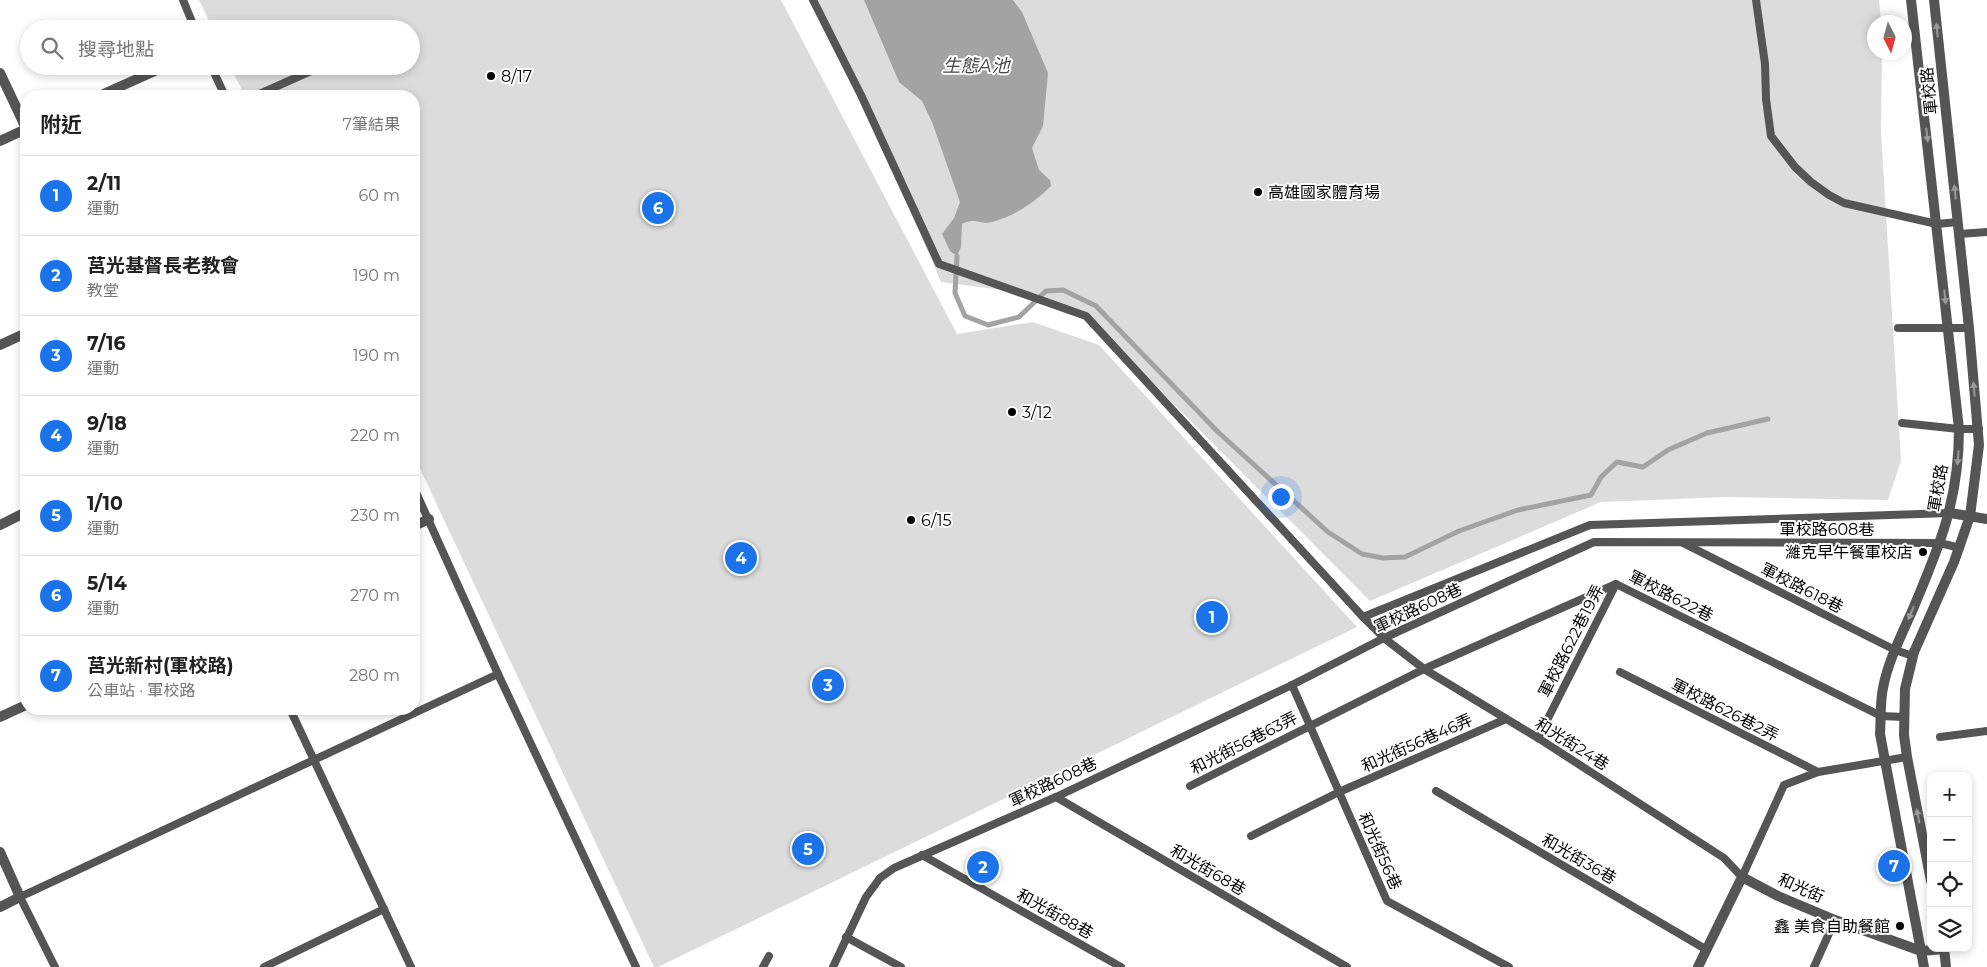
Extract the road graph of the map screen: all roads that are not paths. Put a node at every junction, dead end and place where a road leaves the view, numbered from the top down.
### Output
1 (183, 0) edge
2 (813, 0) edge
3 (1756, 0) edge
4 (1911, 0) edge
5 (1934, 0) edge
6 (191, 20) edge
7 (0, 73) edge
8 (146, 75) edge
9 (216, 75) edge
10 (302, 75) edge
11 (112, 90) edge
12 (223, 90) edge
13 (268, 90) edge
14 (20, 115) edge
15 (20, 131) edge
16 (0, 140) edge
17 (1958, 222) junction
18 (1937, 224) junction
19 (1987, 232) edge
20 (1959, 234) junction
21 (1898, 328) dead end
22 (1948, 328) junction
23 (1969, 328) junction
24 (20, 336) edge
25 (0, 345) edge
26 (1902, 423) dead end
27 (1959, 429) junction
28 (1979, 429) junction
29 (420, 500) edge
30 (1950, 513) junction
31 (20, 515) edge
32 (1970, 516) junction
33 (429, 518) junction
34 (1987, 519) edge
35 (420, 523) edge
36 (0, 525) edge
37 (1681, 542) junction
38 (1940, 543) junction
39 (1960, 548) junction
40 (1616, 584) junction
41 (1363, 618) junction
42 (1384, 638) junction
43 (1895, 650) junction
44 (1912, 656) junction
45 (1424, 669) junction
46 (1620, 672) dead end
47 (498, 674) junction
48 (1292, 685) junction
49 (20, 708) edge
50 (420, 710) edge
51 (293, 715) edge
52 (410, 715) edge
53 (1881, 716) junction
54 (0, 717) edge
55 (1904, 717) junction
56 (1506, 719) junction
57 (1310, 725) junction
58 (1987, 731) edge
59 (1538, 738) junction
60 (1940, 738) dead end
61 (1907, 757) junction
62 (314, 760) junction
63 (1885, 761) junction
64 (1818, 772) junction
65 (1190, 786) dead end
66 (1436, 791) dead end
67 (1339, 792) junction
68 (1056, 797) junction
69 (1251, 836) dead end
70 (0, 852) edge
71 (922, 855) junction
72 (1927, 862) edge
73 (1742, 877) junction
74 (20, 897) junction
75 (0, 907) edge
76 (384, 909) junction
77 (1835, 920) junction
78 (846, 937) junction
79 (1708, 950) junction
80 (1921, 950) junction
81 (1927, 950) edge
82 (1944, 952) edge
83 (769, 956) dead end
84 (56, 967) edge
85 (264, 967) edge
86 (411, 967) edge
87 (636, 967) edge
88 (763, 967) edge
89 (833, 967) edge
90 (901, 967) edge
91 (1121, 967) edge
92 (1347, 967) edge
93 (1509, 967) edge
94 (1698, 967) edge
95 (1814, 967) edge
96 (1924, 967) edge
97 (1946, 967) edge

1 - 6 lane
2 - 41 lane, 和光街24巷
3 - 18 lane
4 -> 18 street, 軍校路
17 -> 5 street, 軍校路
7 - 14 street
8 - 11 street
9 - 12 lane
10 - 13 lane
15 - 16 street
17 - 18 lane
17 - 20 street, 軍校路
18 -> 22 street, 軍校路
19 - 20 lane
20 - 23 street, 軍校路
21 - 22 lane
22 - 23 lane
22 - 27 street, 軍校路
28 -> 23 street, 軍校路
24 - 25 street
26 - 27 lane
27 - 28 lane
27 -> 30 street, 軍校路
28 - 32 street, 軍校路
29 - 33 lane
30 - 32 street
30 - 38 street, 軍校路
30 - 41 lane
31 - 36 street
32 - 34 street
32 - 39 street, 軍校路
33 - 35 street
33 - 47 lane
37 - 38 lane, 軍校路608巷
37 - 42 lane, 軍校路608巷
37 - 43 lane, 軍校路618巷
38 - 39 lane, 軍校路608巷
38 -> 43 street, 軍校路
39 - 44 street, 軍校路
40 - 45 lane, 軍校路622巷
40 - 53 lane, 軍校路622巷
40 - 59 lane, 軍校路622巷19弄
41 - 42 lane, 和光街24巷
42 - 45 lane, 和光街24巷
42 - 48 lane, 軍校路608巷
43 - 44 lane, 軍校路618巷
43 - 53 street, 軍校路
44 - 55 street, 軍校路
45 - 56 lane, 和光街24巷
45 - 57 lane, 軍校路622巷
46 - 64 lane, 軍校路626巷2弄
47 - 50 lane
47 - 87 lane
48 - 57 lane, 和光街56巷
48 - 68 lane, 軍校路608巷
49 - 54 street
51 - 62 lane
52 - 62 lane
53 - 55 lane, 軍校路622巷
53 - 63 street, 軍校路
55 - 61 street, 軍校路
56 - 59 lane, 和光街24巷
56 - 67 lane, 和光街56巷46弄
57 - 65 lane, 和光街56巷63弄
57 - 67 lane, 和光街56巷
58 - 60 lane
59 - 73 lane, 和光街24巷
61 - 63 lane
72 -> 61 street, 軍校路
62 - 74 lane
62 - 76 lane
63 - 64 lane
63 - 80 street, 軍校路
64 - 73 lane
66 - 79 lane, 和光街36巷
67 - 69 lane, 和光街56巷46弄
67 - 93 lane, 和光街56巷
68 - 71 lane, 軍校路608巷
68 - 92 lane, 和光街68巷
70 - 74 street
71 - 78 lane, 軍校路608巷
71 - 91 lane, 和光街88巷
73 - 77 street, 和光街
73 - 79 street
74 - 75 street
74 - 84 lane
76 - 85 lane
76 - 86 lane
77 - 80 street, 和光街
77 - 95 lane
78 - 89 lane, 軍校路608巷
78 - 90 lane
79 - 94 street
80 - 81 street, 和光街
80 - 96 street, 軍校路
82 - 97 street
83 - 88 lane

